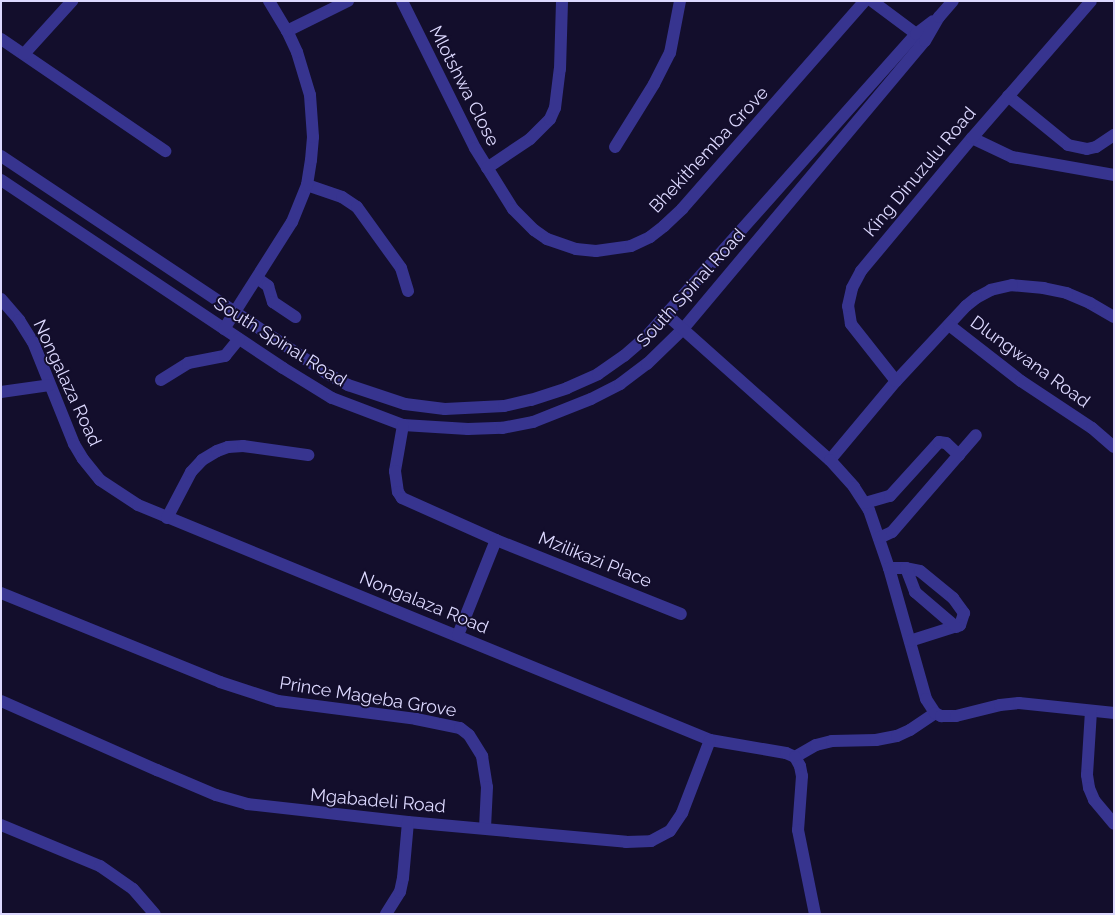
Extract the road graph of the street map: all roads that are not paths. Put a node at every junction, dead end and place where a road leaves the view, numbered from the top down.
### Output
1 (72, 1) edge
2 (269, 1) edge
3 (348, 1) edge
4 (402, 1) edge
5 (562, 1) edge
6 (680, 1) edge
7 (865, 1) edge
8 (872, 1) edge
9 (953, 1) edge
10 (1091, 1) edge
11 (288, 31) junction
12 (921, 37) junction
13 (1, 39) edge
14 (24, 54) junction
15 (1008, 96) junction
16 (1114, 135) edge
17 (972, 138) junction
18 (615, 147) dead end
19 (165, 151) dead end
20 (1, 156) edge
21 (487, 168) junction
22 (1114, 174) edge
23 (1, 180) edge
24 (307, 186) junction
25 (258, 278) junction
26 (408, 291) dead end
27 (1, 299) edge
28 (235, 312) junction
29 (667, 315) junction
30 (295, 317) dead end
31 (1114, 317) edge
32 (949, 325) junction
33 (683, 328) junction
34 (224, 329) junction
35 (239, 338) junction
36 (161, 380) dead end
37 (896, 381) junction
38 (50, 385) junction
39 (1, 392) edge
40 (403, 425) junction
41 (976, 434) dead end
42 (1114, 447) edge
43 (308, 454) dead end
44 (959, 455) junction
45 (830, 460) junction
46 (865, 504) junction
47 (168, 518) junction
48 (879, 538) junction
49 (496, 540) junction
50 (889, 568) junction
51 (906, 568) junction
52 (1, 593) edge
53 (681, 614) dead end
54 (956, 627) junction
55 (458, 636) junction
56 (910, 641) junction
57 (1, 701) edge
58 (1091, 711) junction
59 (935, 713) junction
60 (1114, 713) edge
61 (710, 740) junction
62 (796, 757) junction
63 (408, 822) junction
64 (1114, 824) edge
65 (1, 825) edge
66 (485, 828) junction
67 (155, 914) edge
68 (386, 914) edge
69 (815, 914) edge

1 - 14 street
2 - 11 street
3 - 11 street
4 - 21 street, Mlotshwa Close
5 - 21 street, Mlotshwa Close
6 - 18 street
7 - 21 street, Bhekithemba Grove
8 - 12 street
9 - 12 street, South Spinal Road
10 - 15 street, King Dinuzulu Road
11 - 24 street
12 - 29 street, South Spinal Road
12 - 33 street, South Spinal Road
13 - 14 street
14 - 19 street
15 - 16 street
15 - 17 street, King Dinuzulu Road
17 - 22 street
17 - 37 street, King Dinuzulu Road
20 - 28 street, South Spinal Road
23 - 34 street, South Spinal Road
24 - 25 street
24 - 26 street
25 - 28 street
25 - 30 street
27 - 38 street, Nongalaza Road
28 - 29 street, South Spinal Road
28 - 34 street
29 - 33 street
31 - 32 street
32 - 37 street
32 - 42 street, Dlungwana Road
33 - 40 street, South Spinal Road
33 - 45 street
34 - 35 street, South Spinal Road
35 - 36 street
35 - 40 street, South Spinal Road
37 - 45 street
38 - 39 street
38 - 47 street, Nongalaza Road
40 - 49 street, Mzilikazi Place
41 - 44 street
43 - 47 street
44 - 46 street
44 - 48 street
45 - 46 street
46 - 48 street
47 - 55 street, Nongalaza Road
48 - 50 street
49 - 53 street, Mzilikazi Place
49 - 55 street
50 - 51 street
50 - 56 street
51 - 54 street
51 - 54 street
52 - 66 street, Prince Mageba Grove
54 - 56 street
55 - 61 street, Nongalaza Road
56 - 59 street
57 - 63 street, Mgabadeli Road
58 - 59 street
58 - 60 street
58 - 64 street
59 - 62 street
61 - 62 street, Nongalaza Road
61 - 66 street, Mgabadeli Road
62 - 69 street
63 - 66 street, Mgabadeli Road
63 - 68 street
65 - 67 street

